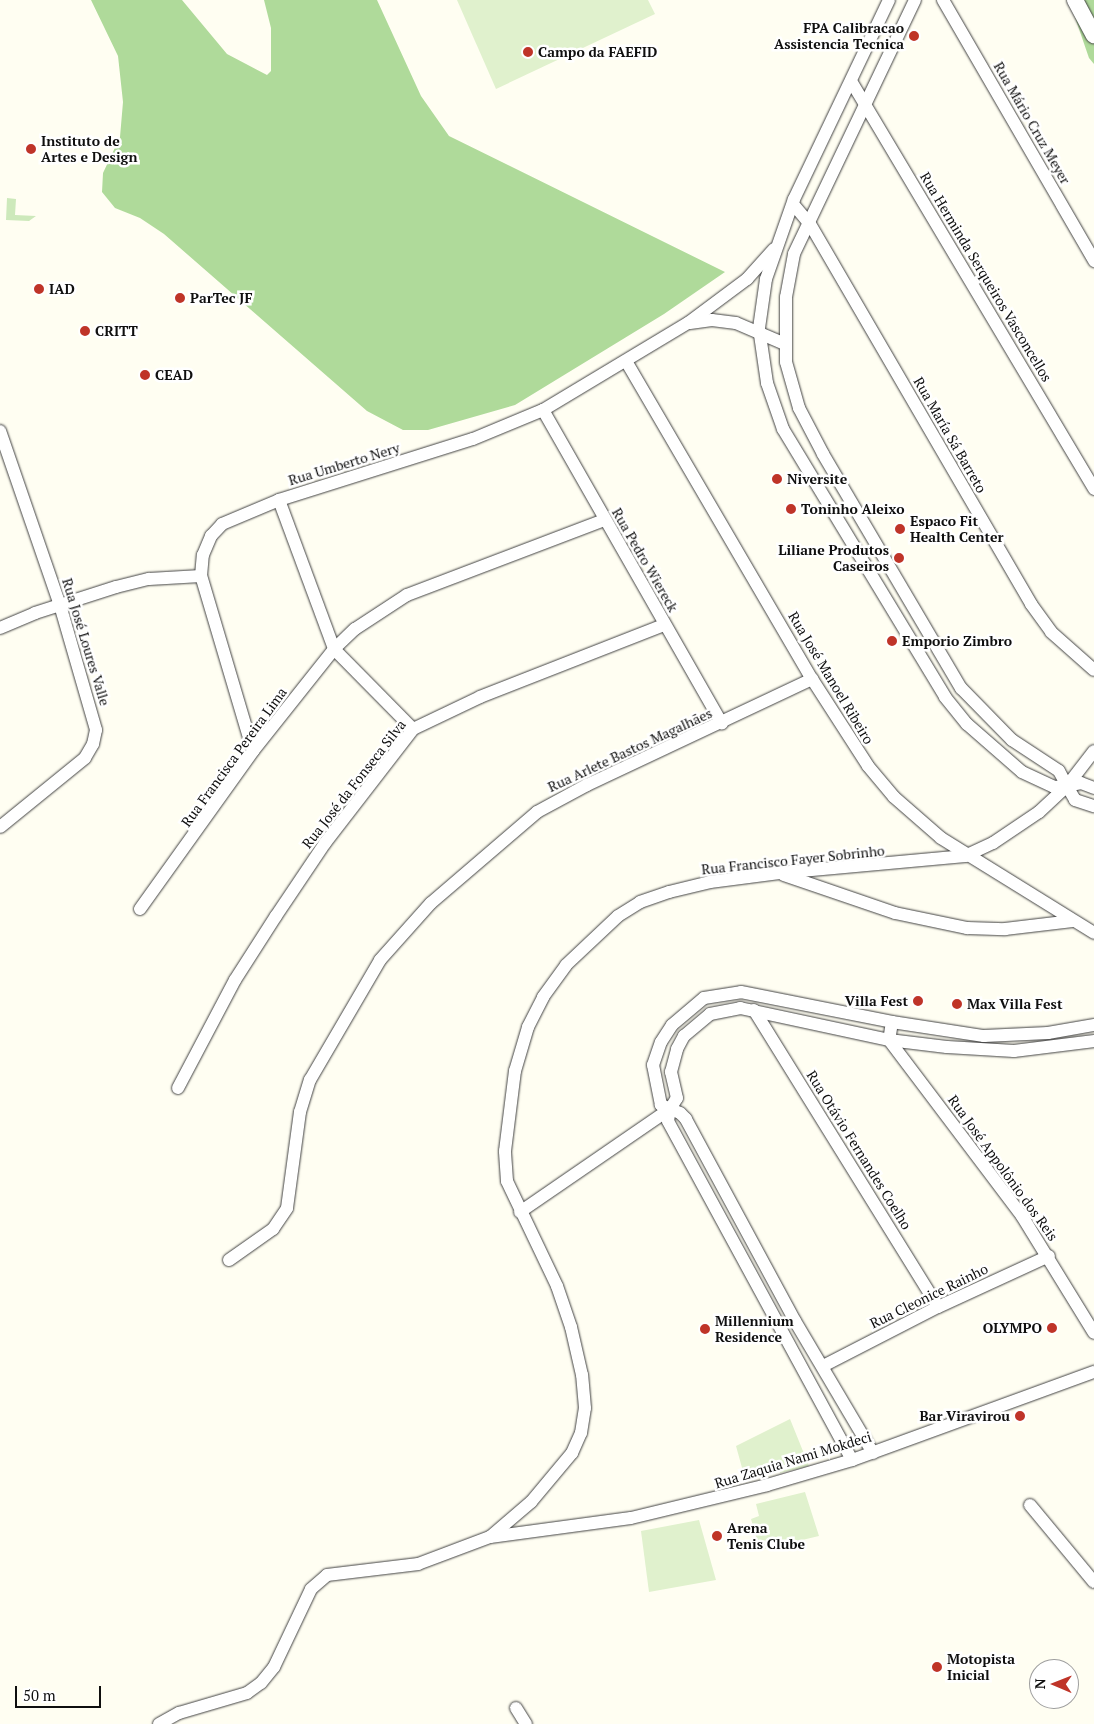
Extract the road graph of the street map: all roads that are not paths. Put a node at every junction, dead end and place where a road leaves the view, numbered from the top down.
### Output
1 (889, 0) edge
2 (914, 0) edge
3 (943, 0) edge
4 (1075, 0) edge
5 (1094, 35) edge
6 (851, 81) junction
7 (867, 105) junction
8 (793, 204) junction
9 (810, 224) junction
10 (777, 245) junction
11 (1094, 261) edge
12 (688, 323) junction
13 (760, 332) junction
14 (785, 344) junction
15 (626, 361) junction
16 (543, 410) junction
17 (0, 430) edge
18 (823, 454) junction
19 (804, 464) junction
20 (1094, 489) edge
21 (279, 500) junction
22 (604, 520) junction
23 (885, 561) junction
24 (867, 571) junction
25 (201, 576) junction
26 (60, 604) junction
27 (664, 625) junction
28 (0, 628) edge
29 (334, 649) junction
30 (943, 659) junction
31 (926, 670) junction
32 (1094, 670) edge
33 (812, 679) junction
34 (722, 724) junction
35 (413, 729) junction
36 (253, 751) junction
37 (1094, 751) edge
38 (1067, 786) junction
39 (1094, 788) edge
40 (1094, 806) edge
41 (0, 827) edge
42 (966, 856) junction
43 (779, 873) junction
44 (140, 909) dead end
45 (1073, 921) junction
46 (1094, 933) edge
47 (754, 1010) junction
48 (892, 1022) junction
49 (1094, 1025) edge
50 (1014, 1036) junction
51 (889, 1040) junction
52 (1094, 1041) edge
53 (1014, 1051) junction
54 (178, 1088) dead end
55 (670, 1109) junction
56 (520, 1212) junction
57 (1049, 1256) junction
58 (229, 1260) dead end
59 (938, 1307) junction
60 (1094, 1333) edge
61 (823, 1366) junction
62 (1094, 1372) edge
63 (873, 1453) junction
64 (852, 1460) junction
65 (1030, 1505) dead end
66 (490, 1537) junction
67 (1094, 1582) edge
68 (516, 1708) dead end
69 (159, 1724) edge
70 (526, 1724) edge

1 - 6 street
2 - 7 street
3 - 11 street, Rua Mário Cruz Meyer
4 - 5 street
6 - 7 street, Rua Herminda Serqueiros Vasconcellos
6 - 8 street
7 - 9 street
7 - 20 street, Rua Herminda Serqueiros Vasconcellos
8 - 9 street, Rua María Sá Barreto
8 - 10 street
9 - 14 street
9 - 32 street, Rua María Sá Barreto
10 - 12 street, Rua Umberto Nery
10 - 13 street
12 - 13 street, Rua Umberto Nery
12 - 15 street, Rua Umberto Nery
13 - 14 street, Rua Umberto Nery
13 - 19 street
14 - 18 street
15 - 16 street, Rua Umberto Nery
15 - 33 street, Rua José Manoel Ribeiro
16 - 21 street, Rua Umberto Nery
16 - 22 street, Rua Pedro Wiereck
17 - 26 street, Rua José Loures Valle
18 - 19 street
18 - 23 street
19 - 24 street
21 - 25 street, Rua Umberto Nery
21 - 29 street
22 - 27 street, Rua Pedro Wiereck
22 - 29 street, Rua Francisca Pereira Lima
23 - 24 street
23 - 30 street
24 - 31 street
25 - 26 street
25 - 36 street, Rua Umberto Nery
26 - 28 street
26 - 41 street, Rua José Loures Valle
27 - 34 street, Rua Pedro Wiereck
27 - 35 street, Rua José da Fonseca Silva
29 - 35 street
29 - 36 street, Rua Francisca Pereira Lima
30 - 31 street
30 - 38 street
31 - 38 street
33 - 34 street, Rua Arlete Bastos Magalhães
33 - 42 street, Rua José Manoel Ribeiro
34 - 58 street, Rua Arlete Bastos Magalhães
35 - 54 street, Rua José da Fonseca Silva
36 - 44 street, Rua Francisca Pereira Lima
37 - 38 street, Rua Francisco Fayer Sobrinho
38 - 39 street
38 - 40 street
38 - 42 street, Rua Francisco Fayer Sobrinho
42 - 43 street, Rua Francisco Fayer Sobrinho
42 - 45 street, Rua José Manoel Ribeiro
43 - 45 street
43 - 56 street, Rua Francisco Fayer Sobrinho
45 - 46 street, Rua José Manoel Ribeiro
47 - 51 street
47 - 55 street
47 - 59 street, Rua Otávio Fernandes Coelho
48 - 50 street
48 - 51 street
48 - 55 street
49 - 50 street
50 - 53 street
51 - 53 street
51 - 57 street, Rua José Appolônio dos Reis
52 - 53 street
55 - 56 street
55 - 61 street
55 - 64 street
56 - 66 street, Rua Francisco Fayer Sobrinho
57 - 59 street, Rua Cleonice Rainho
57 - 60 street, Rua José Appolônio dos Reis
59 - 61 street, Rua Cleonice Rainho
61 - 63 street
62 - 63 street, Rua Zaquia Nami Mokdeci
63 - 64 street, Rua Zaquia Nami Mokdeci
64 - 66 street, Rua Zaquia Nami Mokdeci
65 - 67 street
66 - 69 street, Rua Francisco Fayer Sobrinho
68 - 70 street

